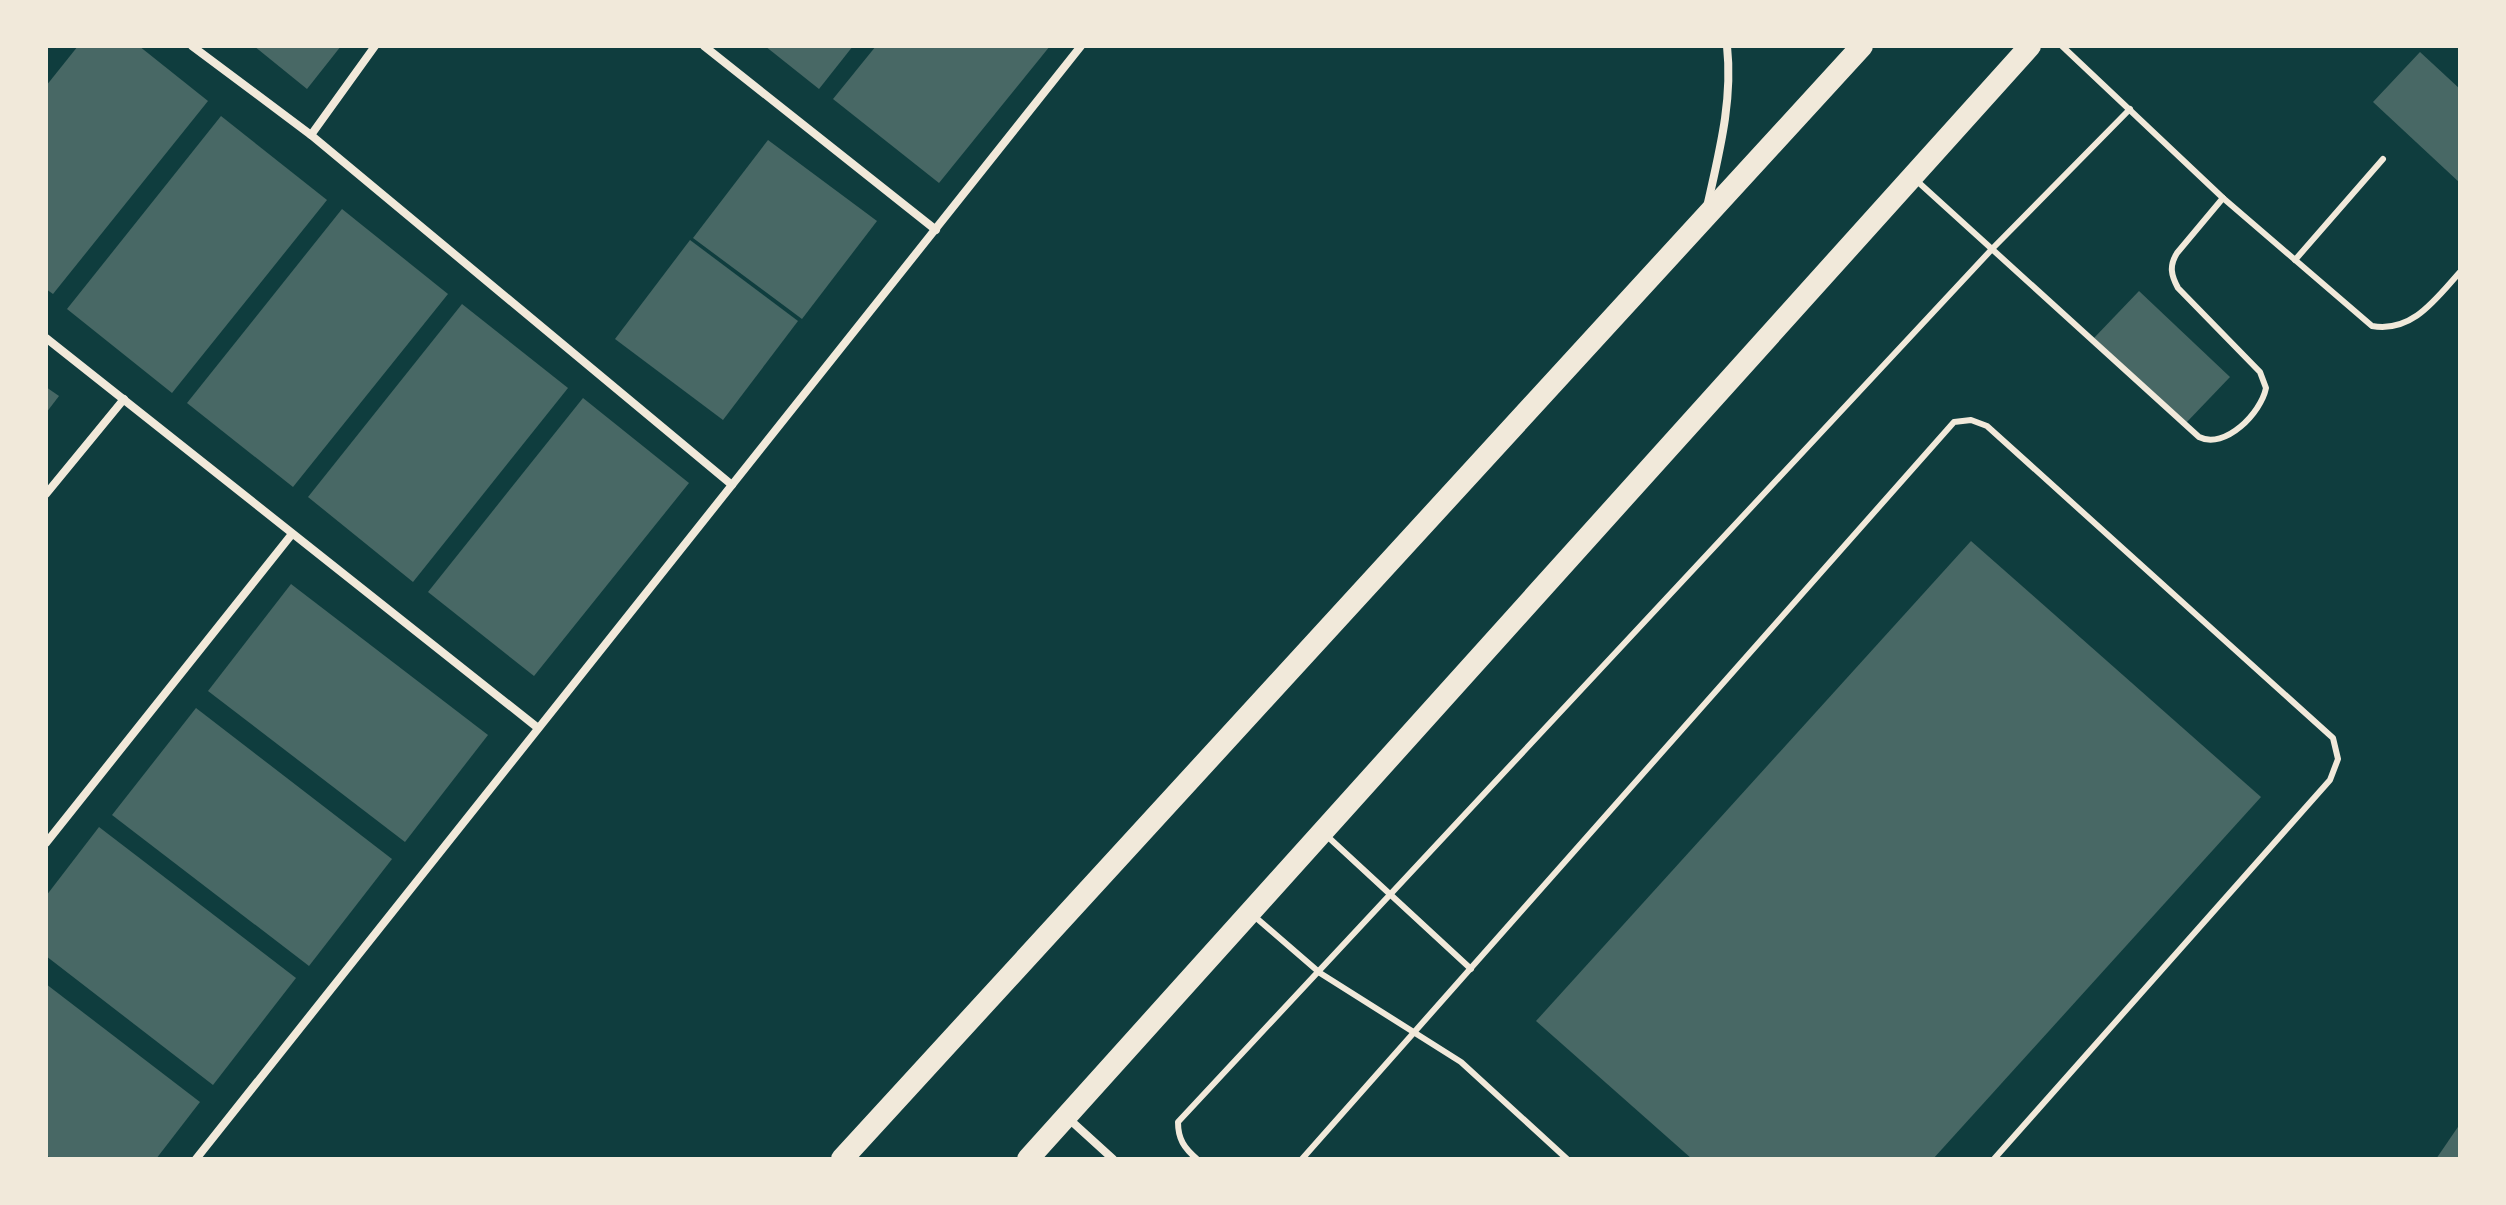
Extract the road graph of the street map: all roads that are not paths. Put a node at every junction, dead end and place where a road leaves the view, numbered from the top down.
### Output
1 (192, 46) edge
2 (375, 46) edge
3 (704, 46) edge
4 (1081, 46) edge
5 (1727, 46) edge
6 (1862, 46) edge
7 (2030, 46) edge
8 (2062, 46) edge
9 (2130, 109) junction
10 (311, 135) junction
11 (2383, 159) dead end
12 (1914, 178) junction
13 (2223, 198) junction
14 (1704, 220) junction
15 (936, 230) junction
16 (1993, 248) junction
17 (2295, 260) junction
18 (2460, 272) edge
19 (46, 338) edge
20 (124, 399) junction
21 (732, 485) junction
22 (46, 494) edge
23 (292, 534) junction
24 (538, 728) junction
25 (1321, 830) junction
26 (46, 843) edge
27 (1391, 895) junction
28 (1248, 911) junction
29 (1471, 969) junction
30 (1320, 973) junction
31 (1414, 1033) junction
32 (1066, 1116) junction
33 (196, 1159) edge
34 (842, 1159) edge
35 (1028, 1159) edge
36 (1113, 1159) edge
37 (1197, 1159) edge
38 (1302, 1159) edge
39 (1567, 1159) edge
40 (1994, 1159) edge

1 - 10 street
2 - 10 street
3 - 15 street
4 - 15 street
5 - 14 street
6 - 14 highway
7 - 12 highway
8 - 9 lane
9 - 13 lane
9 - 16 lane
10 - 21 street
11 - 17 lane
12 - 16 lane
12 - 25 highway
13 - 16 lane
13 - 17 lane
14 - 34 highway
15 - 21 street
16 - 27 lane
17 - 18 lane
19 - 20 street
20 - 22 street
20 - 23 street
21 - 24 street
23 - 24 street
23 - 26 street
24 - 33 street
25 - 27 lane
25 - 28 highway
27 - 29 lane
27 - 30 lane
28 - 30 lane
28 - 32 highway
29 - 31 lane
29 - 40 lane
30 - 31 lane
30 - 37 lane
31 - 38 lane
31 - 39 lane
32 - 35 highway
32 - 36 street

